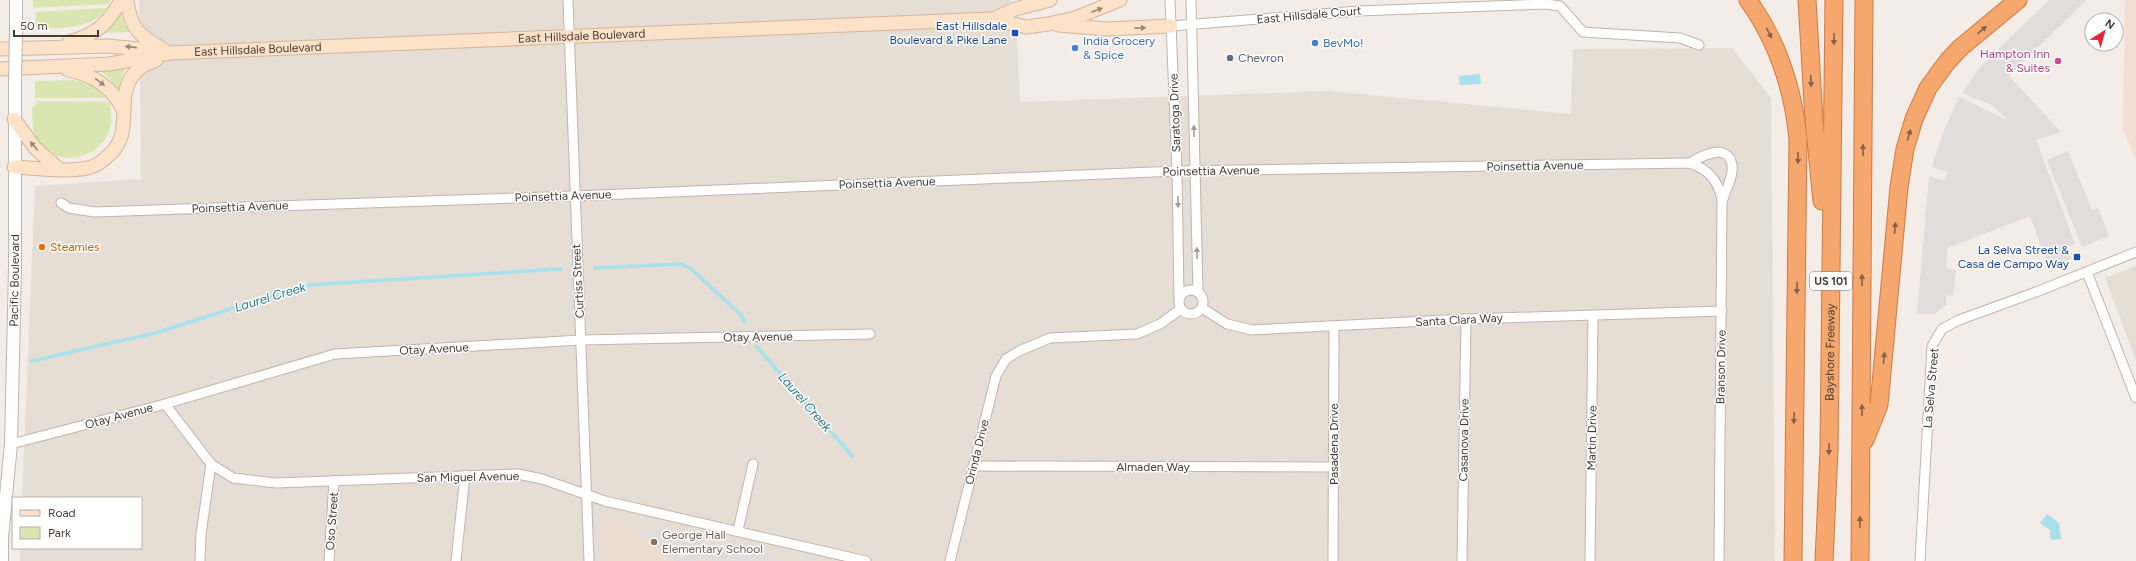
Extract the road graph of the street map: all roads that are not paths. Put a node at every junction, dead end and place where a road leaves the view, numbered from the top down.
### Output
1 (16, 0) edge
2 (121, 0) edge
3 (127, 0) edge
4 (568, 0) edge
5 (1050, 0) edge
6 (1120, 0) edge
7 (1170, 0) edge
8 (1191, 0) edge
9 (1748, 0) edge
10 (1807, 0) edge
11 (1834, 0) edge
12 (1864, 0) edge
13 (2018, 0) edge
14 (993, 19) junction
15 (1048, 24) junction
16 (1192, 25) junction
17 (1171, 26) junction
18 (570, 37) junction
19 (1699, 45) dead end
20 (47, 48) junction
21 (0, 49) edge
22 (170, 53) junction
23 (50, 67) junction
24 (0, 69) edge
25 (124, 112) junction
26 (14, 119) junction
27 (1690, 163) junction
28 (14, 167) junction
29 (59, 169) junction
30 (1195, 170) junction
31 (1178, 171) junction
32 (1712, 174) joint
33 (574, 196) junction
34 (1722, 200) junction
35 (61, 203) dead end
36 (2136, 252) edge
37 (1831, 270) junction
38 (2087, 272) junction
39 (1198, 292) junction
40 (1179, 297) junction
41 (1202, 308) junction
42 (1181, 309) junction
43 (1722, 311) junction
44 (1593, 316) junction
45 (1466, 319) junction
46 (1334, 327) junction
47 (870, 334) dead end
48 (581, 340) junction
49 (2136, 398) edge
50 (165, 404) junction
51 (11, 444) junction
52 (1861, 449) junction
53 (211, 464) junction
54 (753, 464) dead end
55 (973, 466) junction
56 (1333, 467) junction
57 (465, 475) junction
58 (334, 481) junction
59 (586, 494) junction
60 (738, 530) junction
61 (2, 561) edge
62 (200, 561) edge
63 (329, 561) edge
64 (456, 561) edge
65 (589, 561) edge
66 (866, 561) edge
67 (950, 561) edge
68 (1333, 561) edge
69 (1462, 561) edge
70 (1590, 561) edge
71 (1719, 561) edge
72 (1793, 561) edge
73 (1824, 561) edge
74 (1860, 561) edge
75 (1920, 561) edge

1 - 26 street, Pacific Boulevard, bridge
2 - 20 main road
3 - 22 main road
4 - 18 street, Curtiss Street
5 - 14 main road, East Hillsdale Boulevard
15 -> 6 main road, East Hillsdale Boulevard
7 - 17 street, Saratoga Drive
8 - 16 street, Saratoga Drive
9 -> 72 highway
10 -> 37 highway
11 -> 37 highway, Bayshore Freeway / US 101
52 -> 12 highway, US 101
52 -> 13 highway
14 - 15 main road, East Hillsdale Boulevard
14 - 18 main road, East Hillsdale Boulevard
15 -> 17 main road
16 - 17 street, East Hillsdale Court
16 - 19 street, East Hillsdale Court
30 -> 16 street, Saratoga Drive
17 - 31 street, Saratoga Drive
18 - 22 main road, East Hillsdale Boulevard
18 - 33 street, Curtiss Street
20 - 21 main road, East Hillsdale Boulevard
22 -> 20 main road, East Hillsdale Boulevard
22 - 23 main road, East Hillsdale Boulevard
22 - 25 main road
23 - 24 main road, East Hillsdale Boulevard
23 -> 25 main road
25 - 29 main road
26 - 28 street, Pacific Boulevard
29 -> 26 main road
27 - 30 street, Poinsettia Avenue
27 - 32 street, Poinsettia Avenue
27 - 34 street
28 - 29 main road
28 - 51 street, Pacific Boulevard
30 - 31 street, Poinsettia Avenue
39 -> 30 street, Saratoga Drive
31 - 33 street, Poinsettia Avenue
31 -> 40 street, Saratoga Drive
32 - 34 street, Branson Drive
33 - 35 street, Poinsettia Avenue
33 - 48 street, Curtiss Street
34 - 43 street, Branson Drive
36 - 38 street, La Selva Street
37 -> 73 highway, Bayshore Freeway / US 101
38 - 49 street
38 - 75 street, La Selva Street
39 - 40 street
39 - 41 street
40 - 42 street
41 - 42 street
41 - 46 street, Santa Clara Way
42 - 55 street, Orinda Drive
43 - 44 street, Santa Clara Way
43 - 71 street, Branson Drive
44 - 45 street, Santa Clara Way
44 - 70 street, Martin Drive
45 - 46 street, Santa Clara Way
45 - 69 street, Casanova Drive
46 - 56 street, Pasadena Drive
47 - 48 street, Otay Avenue
48 - 50 street, Otay Avenue
48 - 59 street, Curtiss Street
50 - 51 street, Otay Avenue
50 - 53 street, San Miguel Avenue
51 - 61 street, Pacific Boulevard
74 -> 52 highway, US 101
53 - 58 street, San Miguel Avenue
53 - 62 street
54 - 60 street
55 - 56 street, Almaden Way
55 - 67 street, Orinda Drive
56 - 68 street, Pasadena Drive
57 - 58 street, San Miguel Avenue
57 - 59 street, San Miguel Avenue
57 - 64 street
58 - 63 street, Oso Street
59 - 60 street, San Miguel Avenue
59 - 65 street, Curtiss Street
60 - 66 street, San Miguel Avenue

